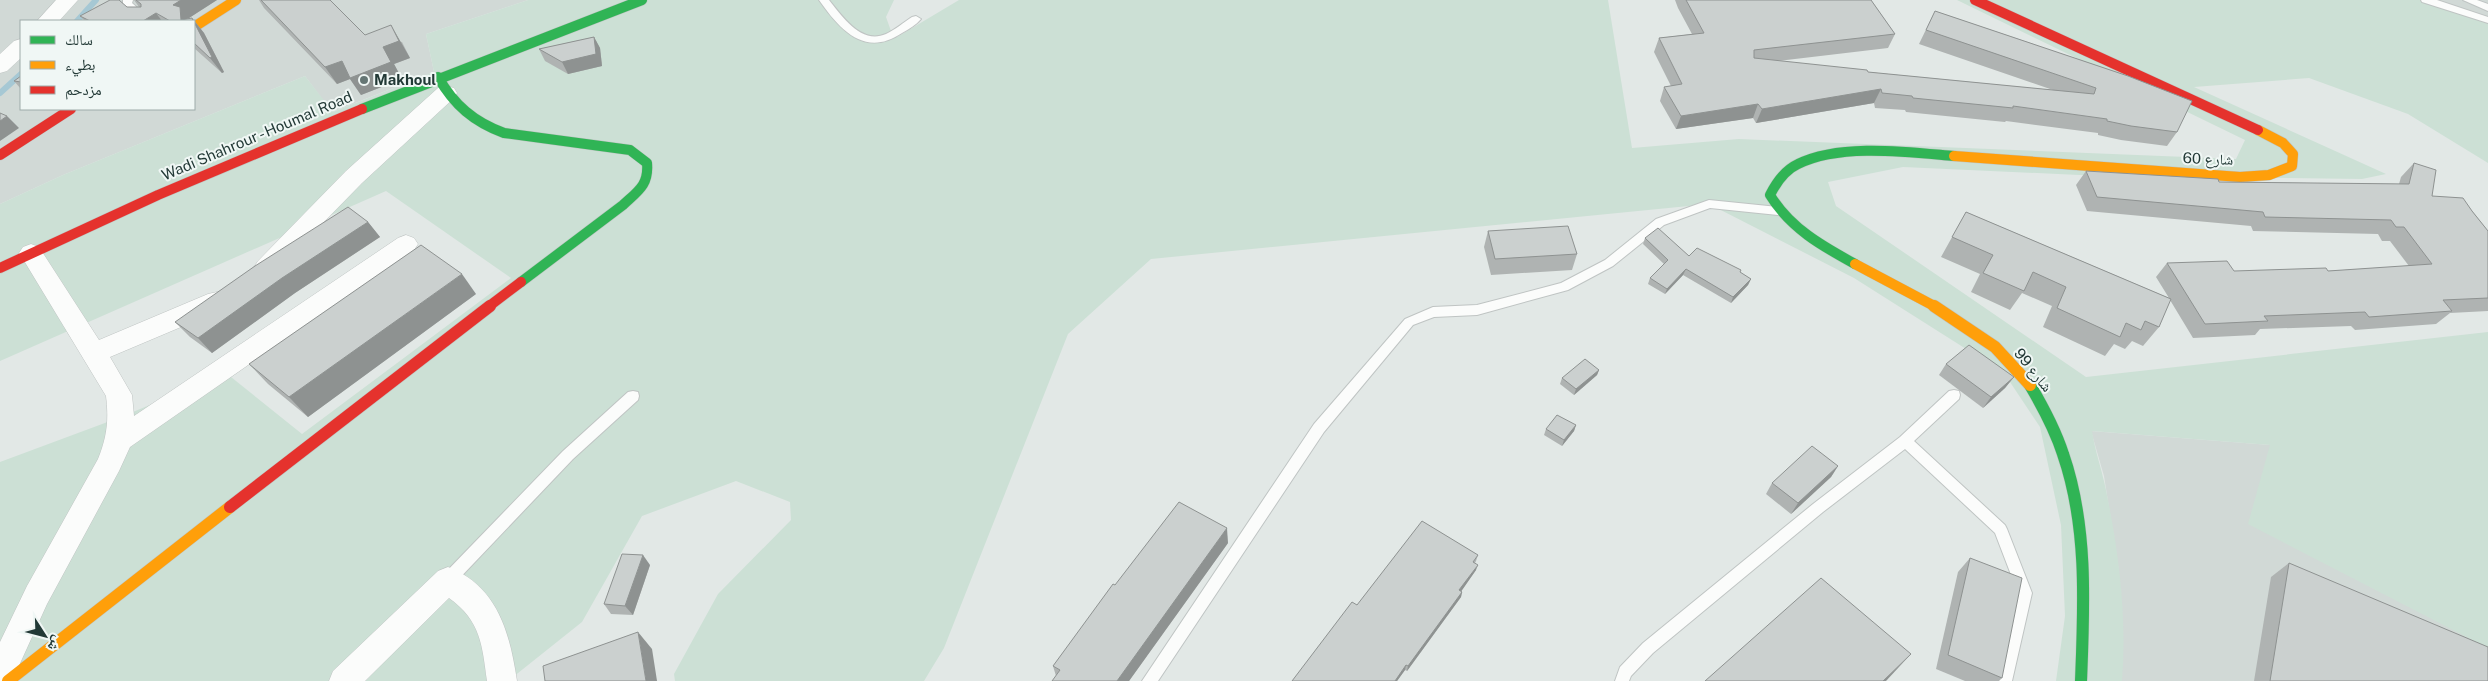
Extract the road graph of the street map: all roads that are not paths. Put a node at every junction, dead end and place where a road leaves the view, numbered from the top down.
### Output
1 (68, 0) edge
2 (128, 0) edge
3 (236, 0) edge
4 (642, 0) edge
5 (824, 0) edge
6 (1975, 0) edge
7 (2426, 0) edge
8 (2468, 0) edge
9 (2488, 8) edge
10 (916, 19) dead end
11 (47, 20) edge
12 (146, 20) edge
13 (2488, 20) edge
14 (195, 26) edge
15 (20, 47) edge
16 (0, 66) edge
17 (442, 86) junction
18 (69, 110) edge
19 (0, 156) edge
20 (1770, 195) joint
21 (1778, 211) junction
22 (406, 244) dead end
23 (31, 253) junction
24 (0, 268) edge
25 (96, 352) junction
26 (1954, 394) dead end
27 (633, 396) dead end
28 (119, 440) junction
29 (1905, 441) junction
30 (448, 580) junction
31 (0, 674) edge
32 (8, 681) edge
33 (344, 681) edge
34 (502, 681) edge
35 (1149, 681) edge
36 (1622, 681) edge
37 (2005, 681) edge
38 (2081, 681) edge

1 - 11 street
2 - 12 lane
3 - 14 street
4 - 17 street, Wadi Shahrour - Houmal Road
5 - 10 lane
6 - 20 street, شارع 60
7 - 13 lane
8 - 9 lane
15 - 16 street
17 - 23 street, Wadi Shahrour - Houmal Road
17 - 25 street
17 - 32 street
18 - 19 street
20 - 21 street, شارع 99
21 - 35 lane
21 - 38 street, شارع 99
22 - 28 street
23 - 24 street, Wadi Shahrour - Houmal Road
23 - 25 street
25 - 28 street
26 - 29 lane
27 - 30 lane
28 - 31 street
29 - 36 lane
29 - 37 lane
30 - 33 street
30 - 34 street

